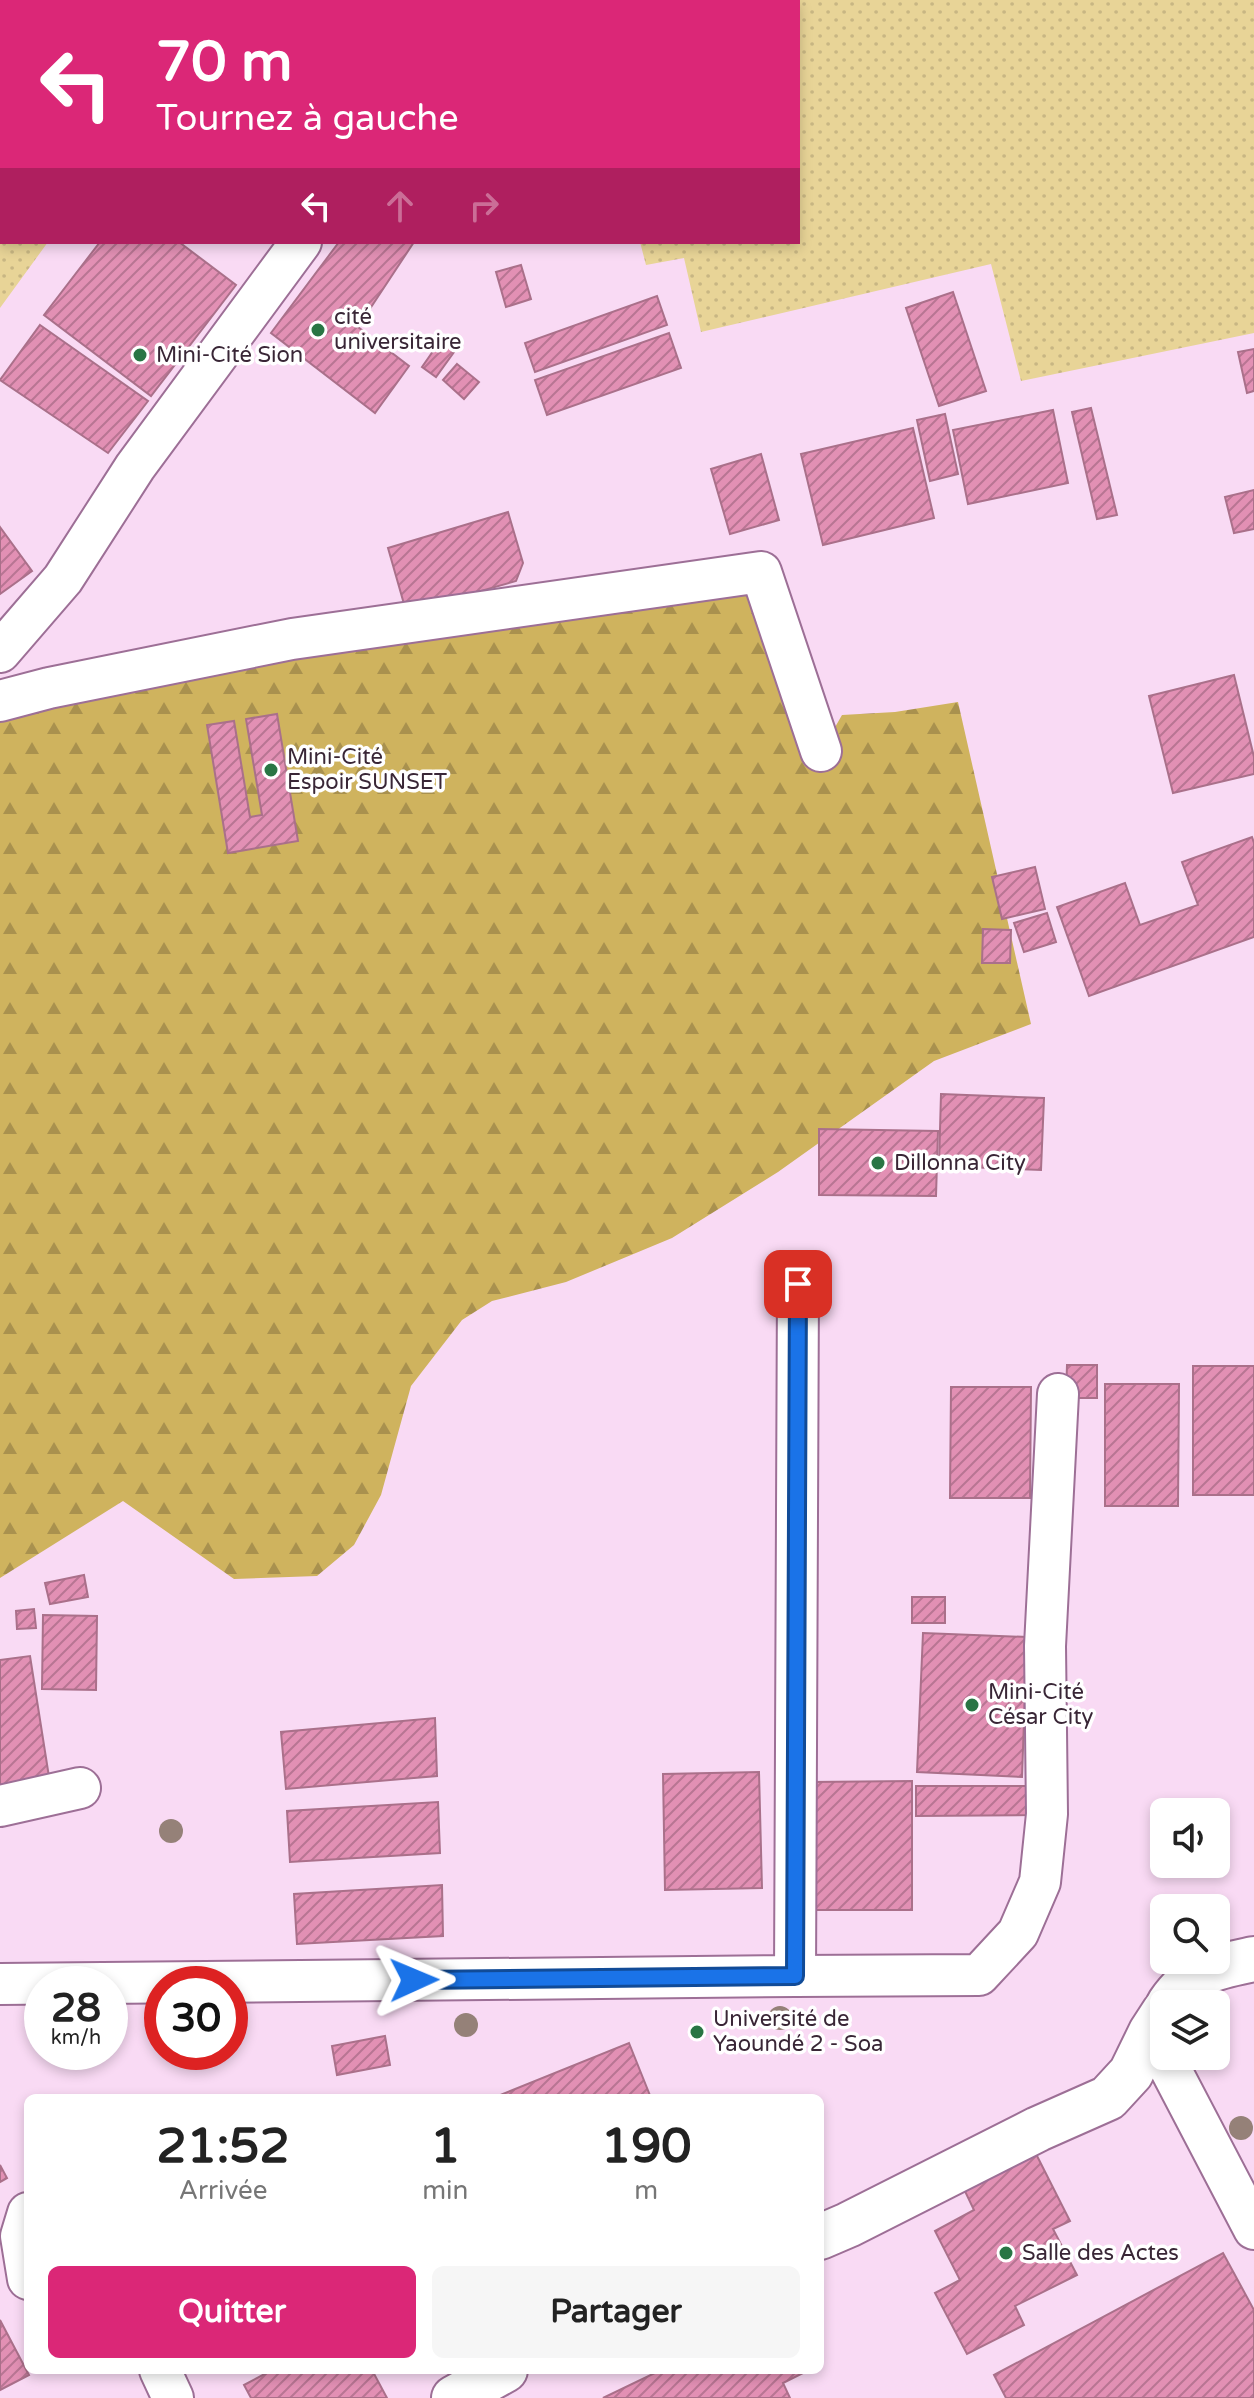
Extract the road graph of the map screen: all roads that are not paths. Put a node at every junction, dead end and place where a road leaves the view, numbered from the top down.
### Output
1 (300, 244) edge
2 (0, 652) edge
3 (0, 701) edge
4 (821, 751) dead end
5 (798, 1284) dead end
6 (1058, 1394) dead end
7 (80, 1788) dead end
8 (0, 1806) edge
9 (1254, 1959) edge
10 (795, 1976) junction
11 (0, 1984) edge
12 (1179, 1990) edge
13 (1150, 2037) edge
14 (1185, 2070) edge
15 (24, 2226) edge
16 (1254, 2229) edge
17 (824, 2235) edge
18 (24, 2254) edge
19 (162, 2374) edge
20 (504, 2380) edge
21 (173, 2398) edge
22 (454, 2398) edge

1 - 2 street
3 - 4 street
5 - 10 street
6 - 10 street
7 - 8 street
9 - 12 street
10 - 11 street
13 - 17 street
14 - 16 street
15 - 18 street
19 - 21 street
20 - 22 street

